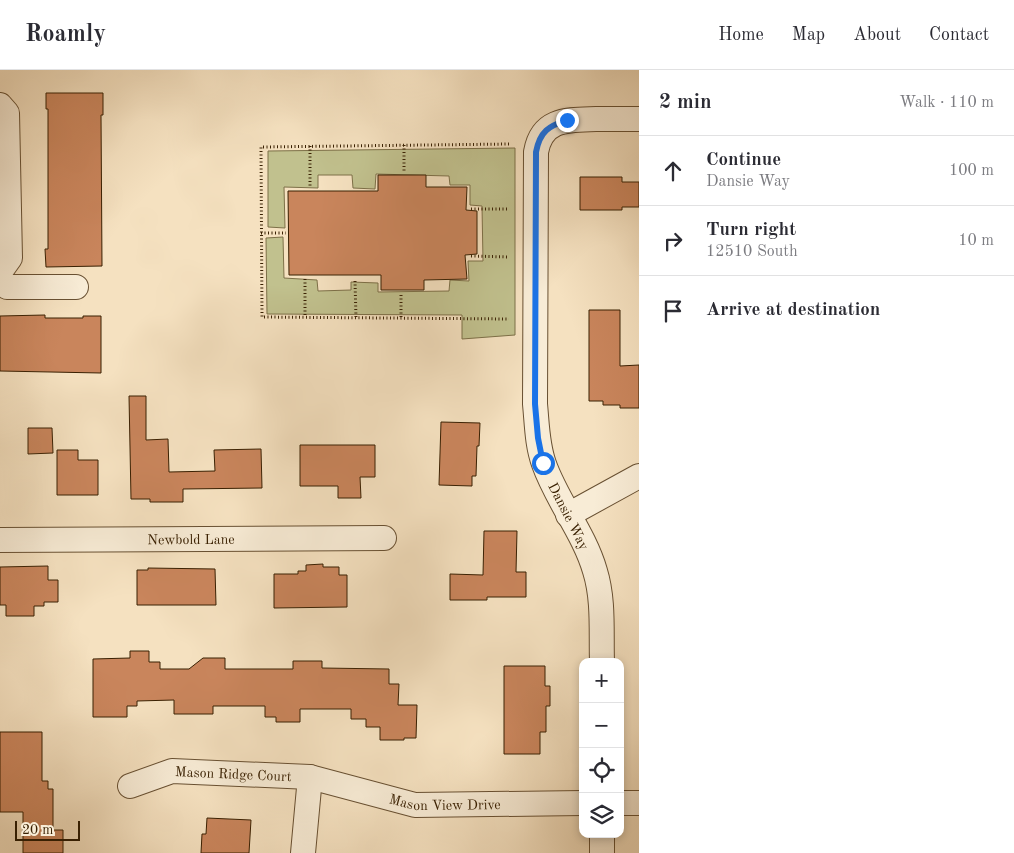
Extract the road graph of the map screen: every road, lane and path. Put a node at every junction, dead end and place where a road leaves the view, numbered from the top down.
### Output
1 (0, 106) edge
2 (639, 119) edge
3 (509, 144) dead end
4 (404, 145) junction
5 (310, 146) junction
6 (404, 171) dead end
7 (310, 186) dead end
8 (509, 209) dead end
9 (471, 210) dead end
10 (261, 233) junction
11 (286, 233) dead end
12 (471, 256) dead end
13 (509, 257) dead end
14 (0, 272) edge
15 (305, 279) dead end
16 (355, 281) dead end
17 (0, 283) edge
18 (76, 287) dead end
19 (401, 295) dead end
20 (305, 317) junction
21 (356, 318) junction
22 (401, 318) junction
23 (509, 319) dead end
24 (639, 476) edge
25 (568, 515) junction
26 (384, 538) dead end
27 (0, 540) edge
28 (602, 658) edge
29 (310, 777) junction
30 (130, 786) dead end
31 (579, 803) edge
32 (624, 803) edge
33 (639, 803) edge
34 (602, 838) edge
35 (303, 853) edge
36 (602, 853) edge

1 - 14 street
2 - 25 street, Dansie Way
3 - 4 path
4 - 5 path
4 - 6 path
5 - 7 path
5 - 10 path
8 - 9 path
10 - 11 path
10 - 20 path
12 - 13 path
15 - 20 path
16 - 21 path
17 - 18 street
19 - 22 path
20 - 21 path
21 - 22 path
22 - 23 path
24 - 25 street
25 - 28 street, Dansie Way
26 - 27 street, Newbold Lane
29 - 30 street, Mason Ridge Court
29 - 31 street, Mason View Drive
29 - 35 street
32 - 33 street
34 - 36 street

